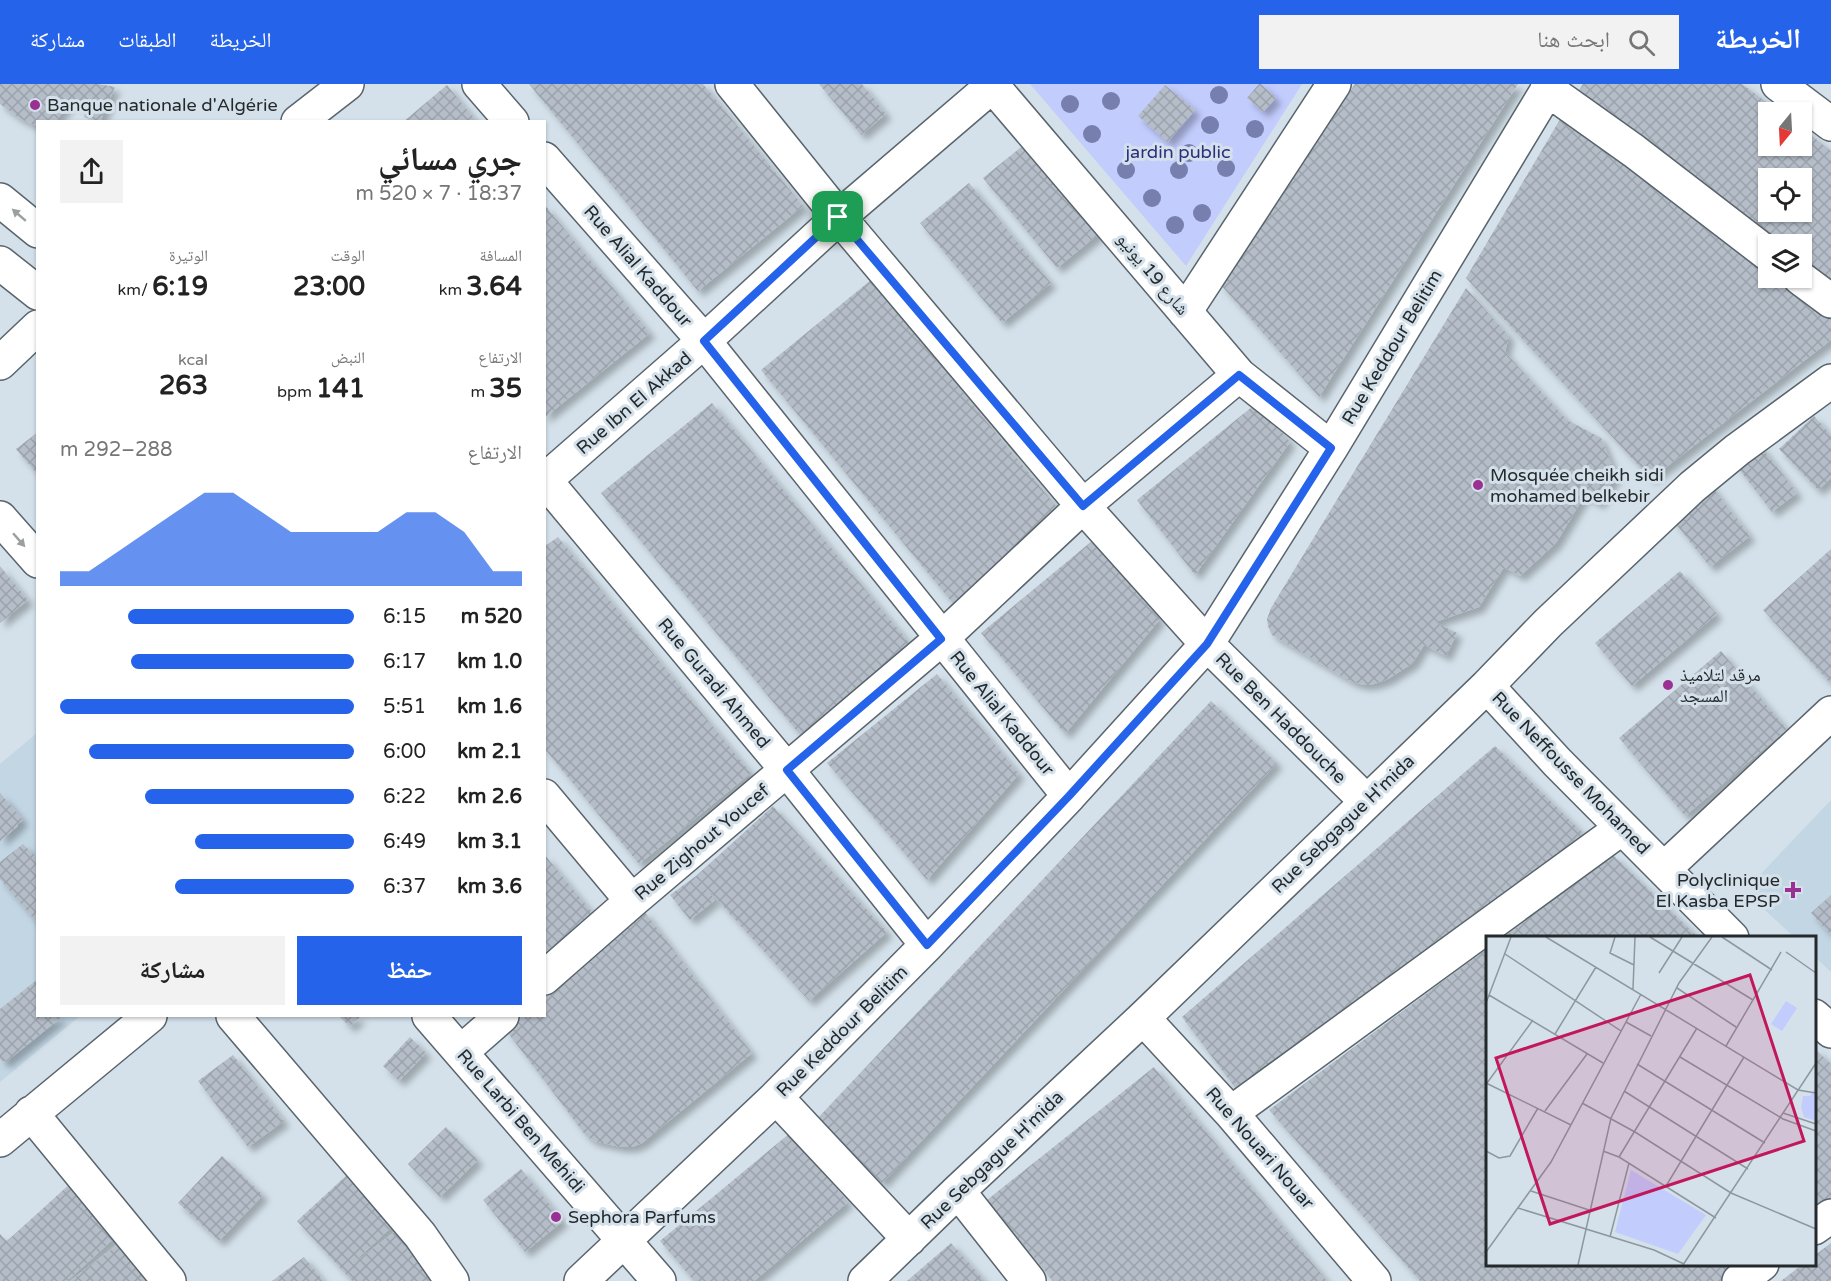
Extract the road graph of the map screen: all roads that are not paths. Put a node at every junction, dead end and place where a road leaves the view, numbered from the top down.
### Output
1 (347, 84) edge
2 (479, 84) edge
3 (732, 84) edge
4 (1334, 84) edge
5 (1778, 84) edge
6 (992, 85) edge
7 (1549, 87) edge
8 (301, 120) edge
9 (510, 120) edge
10 (1831, 124) edge
11 (546, 161) edge
12 (0, 200) edge
13 (838, 217) junction
14 (36, 229) edge
15 (1758, 246) edge
16 (0, 263) edge
17 (1812, 287) edge
18 (36, 291) edge
19 (1831, 301) edge
20 (1185, 312) junction
21 (36, 329) edge
22 (704, 341) junction
23 (0, 363) edge
24 (1239, 375) junction
25 (1831, 381) edge
26 (1331, 448) junction
27 (546, 479) edge
28 (546, 481) edge
29 (1083, 506) junction
30 (0, 518) edge
31 (36, 559) edge
32 (941, 639) junction
33 (1207, 644) junction
34 (1487, 686) junction
35 (1831, 713) edge
36 (787, 770) junction
37 (1069, 796) junction
38 (546, 798) edge
39 (1366, 801) junction
40 (1623, 828) junction
41 (1664, 869) junction
42 (632, 901) junction
43 (1730, 936) edge
44 (927, 945) junction
45 (546, 976) edge
46 (149, 1017) edge
47 (233, 1017) edge
48 (430, 1017) edge
49 (501, 1017) edge
50 (1816, 1017) edge
51 (1143, 1018) junction
52 (1831, 1032) edge
53 (460, 1052) junction
54 (777, 1097) junction
55 (31, 1113) junction
56 (1231, 1113) junction
57 (0, 1140) edge
58 (958, 1191) junction
59 (1831, 1216) edge
60 (1816, 1227) edge
61 (909, 1239) junction
62 (624, 1240) junction
63 (1759, 1266) edge
64 (169, 1281) edge
65 (452, 1281) edge
66 (581, 1281) edge
67 (659, 1281) edge
68 (865, 1281) edge
69 (1029, 1281) edge
70 (1374, 1281) edge
71 (1739, 1281) edge

1 - 8 street
2 - 9 street
3 - 13 street, Rue Ben Haddouche
4 - 20 street
5 - 10 street
6 - 13 street, Rue Ibn El Akkad
6 - 20 street, شارع 19 يونيو
7 - 15 street
7 - 26 street, Rue Keddour Belitim
11 - 22 street, Rue Alial Kaddour
14 -> 12 street
13 - 22 street, Rue Ibn El Akkad
13 - 29 street, Rue Ben Haddouche
16 - 18 street
17 - 19 street
20 - 24 street, شارع 19 يونيو
21 - 23 street
22 - 27 street, Rue Ibn El Akkad
22 - 32 street, Rue Alial Kaddour
24 - 26 street, شارع 19 يونيو
24 - 29 street, Rue Zighout Youcef
25 - 34 street, Rue Sebgague H'mida
26 - 33 street, Rue Keddour Belitim
28 - 36 street, Rue Guradi Ahmed
29 - 32 street, Rue Zighout Youcef
29 - 33 street, Rue Ben Haddouche
30 -> 31 street
32 - 36 street, Rue Zighout Youcef
32 - 37 street, Rue Alial Kaddour
33 - 37 street, Rue Keddour Belitim
33 - 39 street, Rue Ben Haddouche
34 - 39 street, Rue Sebgague H'mida
34 - 40 street, Rue Neffousse Mohamed
35 - 41 street
36 - 42 street, Rue Zighout Youcef
36 - 44 street, Rue Guradi Ahmed
37 - 44 street, Rue Keddour Belitim
38 - 42 street
39 - 51 street, Rue Sebgague H'mida
40 - 41 street, Rue Neffousse Mohamed
40 - 56 street
41 - 43 street, Rue Neffousse Mohamed
42 - 45 street, Rue Zighout Youcef
44 - 54 street, Rue Keddour Belitim
46 - 55 street
47 - 65 street
48 - 53 street, Rue Larbi Ben Mehidi
49 - 53 street
50 - 52 street
51 - 56 street, Rue Nouari Nouar
51 - 58 street, Rue Sebgague H'mida
53 - 62 street, Rue Larbi Ben Mehidi
54 - 61 street
54 - 62 street, Rue Keddour Belitim
55 - 57 street
55 - 64 street
56 - 70 street, Rue Nouari Nouar
58 - 61 street, Rue Sebgague H'mida
58 - 69 street
59 - 60 street
61 - 68 street, Rue Sebgague H'mida
62 - 66 street, Rue Keddour Belitim
62 - 67 street, Rue Larbi Ben Mehidi
63 - 71 street

